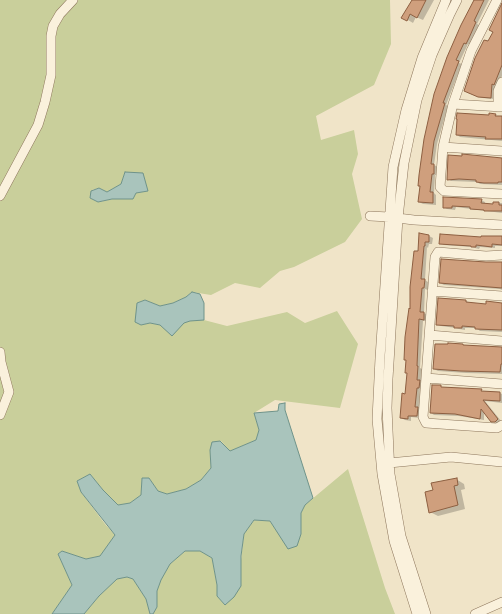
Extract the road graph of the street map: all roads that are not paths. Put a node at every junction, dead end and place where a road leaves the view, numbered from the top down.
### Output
1 (73, 0) edge
2 (446, 0) edge
3 (457, 0) edge
4 (497, 0) edge
5 (502, 82) edge
6 (453, 104) junction
7 (500, 107) edge
8 (443, 147) junction
9 (502, 151) edge
10 (502, 194) edge
11 (0, 196) edge
12 (370, 216) dead end
13 (393, 217) junction
14 (502, 225) edge
15 (502, 255) edge
16 (432, 291) junction
17 (502, 296) edge
18 (429, 335) junction
19 (502, 341) edge
20 (0, 352) edge
21 (426, 378) junction
22 (502, 384) edge
23 (0, 415) edge
24 (502, 425) edge
25 (502, 462) edge
26 (389, 463) junction
27 (502, 602) edge
28 (417, 614) edge
29 (426, 614) edge
30 (475, 614) edge

1 - 11 street
2 - 13 street
3 - 13 street
4 - 6 street
5 - 7 street
6 - 7 street
6 - 8 street
8 - 9 street
8 - 10 street
12 - 13 street
13 - 14 street
13 - 26 street
13 - 28 street
15 - 16 street
16 - 17 street
16 - 18 street
18 - 19 street
18 - 21 street
20 - 23 street
21 - 22 street
21 - 24 street
25 - 26 street
26 - 29 street
27 - 30 street

